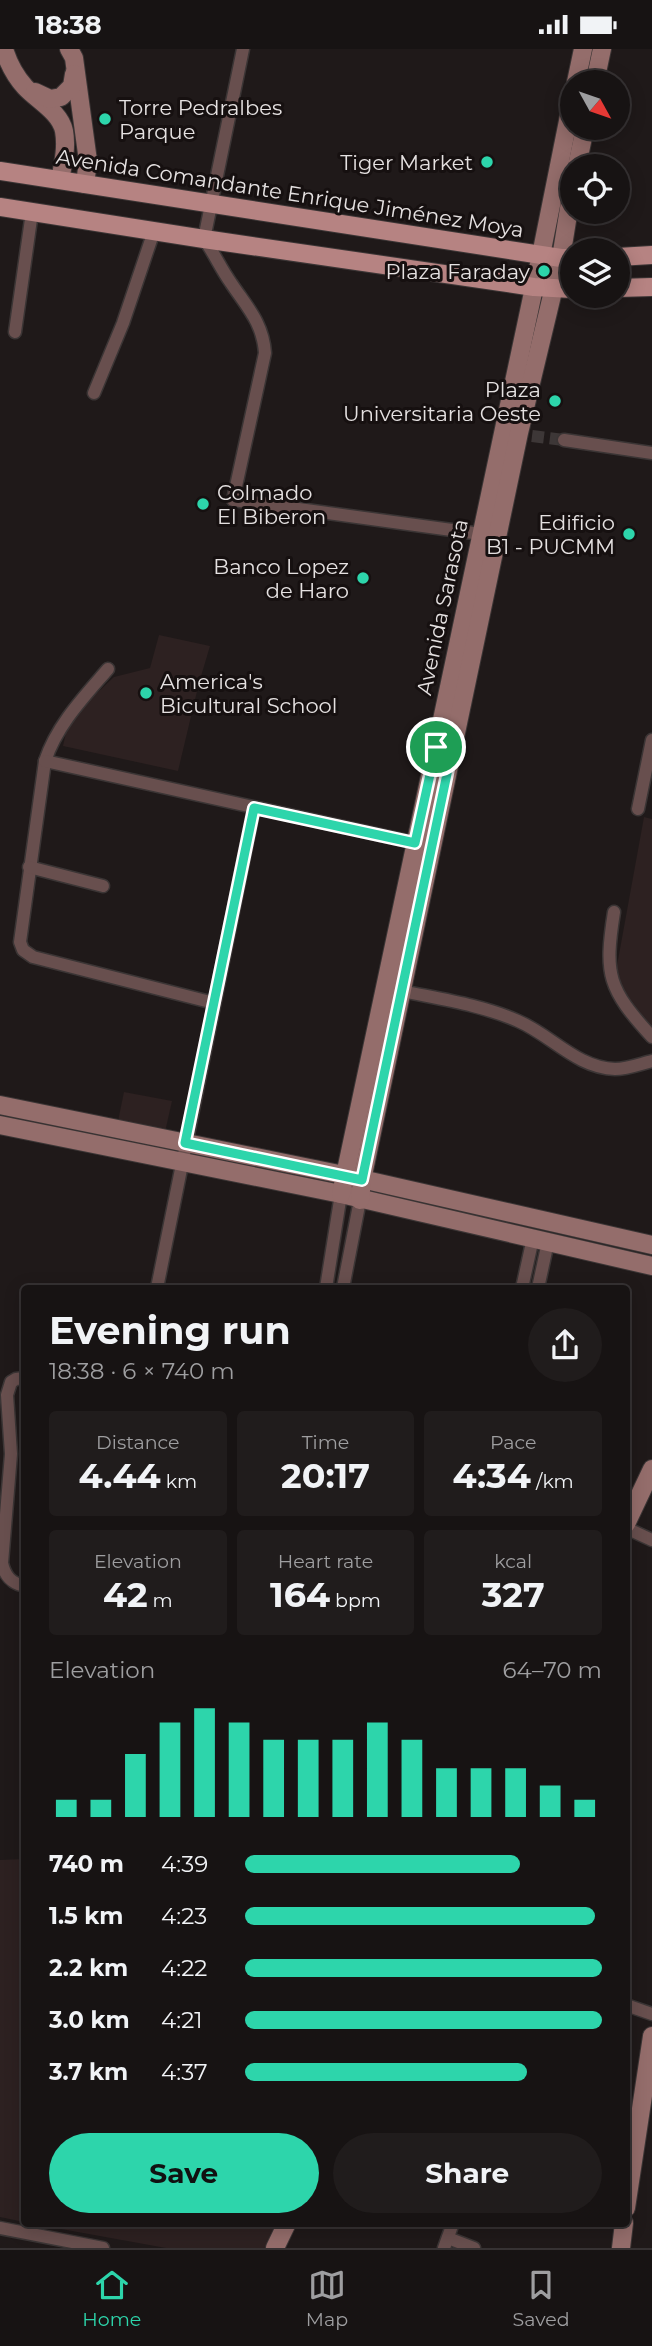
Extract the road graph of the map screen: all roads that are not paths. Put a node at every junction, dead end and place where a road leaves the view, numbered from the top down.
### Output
1 (4, 49) edge
2 (243, 49) edge
3 (583, 49) edge
4 (602, 49) edge
5 (72, 53) edge
6 (579, 70) edge
7 (598, 70) edge
8 (23, 85) junction
9 (564, 140) edge
10 (0, 171) edge
11 (60, 180) junction
12 (85, 184) junction
13 (211, 204) junction
14 (0, 207) edge
15 (32, 212) junction
16 (154, 231) junction
17 (204, 239) junction
18 (541, 255) junction
19 (652, 255) edge
20 (630, 256) edge
21 (560, 257) edge
22 (560, 267) edge
23 (652, 287) edge
24 (543, 288) junction
25 (630, 288) edge
26 (560, 289) edge
27 (15, 332) dead end
28 (94, 393) dead end
29 (564, 440) tunnel mouth
30 (652, 453) edge
31 (481, 534) junction
32 (108, 669) dead end
33 (652, 740) edge
34 (444, 748) junction
35 (45, 761) junction
36 (254, 808) junction
37 (638, 809) dead end
38 (423, 845) junction
39 (29, 867) junction
40 (103, 886) dead end
41 (614, 912) dead end
42 (402, 991) junction
43 (215, 1003) junction
44 (652, 1037) edge
45 (652, 1061) edge
46 (0, 1105) edge
47 (0, 1125) edge
48 (185, 1143) junction
49 (181, 1163) junction
50 (353, 1177) junction
51 (341, 1194) junction
52 (360, 1200) junction
53 (544, 1221) junction
54 (541, 1240) junction
55 (652, 1245) edge
56 (652, 1266) edge
57 (158, 1285) edge
58 (326, 1285) edge
59 (344, 1285) edge
60 (523, 1285) edge
61 (538, 1285) edge
62 (21, 1378) edge
63 (652, 1469) edge
64 (630, 1517) edge
65 (630, 1528) edge
66 (652, 1540) edge
67 (21, 1585) edge
68 (630, 2006) edge
69 (652, 2014) edge
70 (652, 2036) edge
71 (630, 2182) edge
72 (285, 2227) edge
73 (624, 2227) edge
74 (0, 2228) edge
75 (446, 2243) edge
76 (103, 2248) edge
77 (275, 2248) edge
78 (474, 2248) edge
79 (621, 2248) edge

1 - 8 main road
2 - 13 street
3 - 6 main road
4 - 7 main road
5 - 8 main road
5 - 12 main road
8 - 11 main road
9 - 18 main road, Avenida Sarasota
10 - 11 main road, Avenida Comandante Enrique Jiménez Moya
11 - 12 main road, Avenida Comandante Enrique Jiménez Moya
12 - 13 main road, Avenida Comandante Enrique Jiménez Moya
13 - 17 street
13 - 18 main road, Avenida Comandante Enrique Jiménez Moya
14 - 15 main road
15 - 16 main road
15 - 27 street
16 - 17 main road
16 - 28 street
17 - 24 main road
17 - 31 street
18 - 21 main road, Avenida Comandante Enrique Jiménez Moya
18 - 24 main road, Avenida Sarasota
19 - 20 main road
22 - 24 main road, Avenida Sarasota
23 - 25 main road
24 - 26 main road
24 - 31 main road, Avenida Sarasota
24 - 34 main road, Avenida Sarasota
29 - 30 street
31 - 34 main road, Avenida Sarasota
32 - 35 street
33 - 37 street
34 - 38 main road, Avenida Sarasota
35 - 36 street
35 - 39 street
36 - 38 street
36 - 43 street
38 - 42 main road, Avenida Sarasota
38 - 50 main road, Avenida Sarasota
39 - 40 street
39 - 43 street
41 - 44 street
42 - 45 street
42 - 50 main road, Avenida Sarasota
43 - 48 street
46 - 48 main road
47 - 49 main road
48 - 49 street
48 - 50 main road
49 - 51 main road
49 - 57 street
50 - 51 main road, Avenida Sarasota
50 - 52 main road, Avenida Sarasota
50 - 53 main road
51 - 52 main road
51 - 58 street, Avenida Sarasota
52 - 54 main road
52 - 59 street, Avenida Sarasota
53 - 54 main road
53 - 55 main road
54 - 56 main road
54 - 60 street
54 - 61 street
62 - 67 street
63 - 64 main road
65 - 66 street
68 - 69 street
70 - 71 main road
72 - 77 main road
73 - 79 main road
74 - 76 street
75 - 78 street

